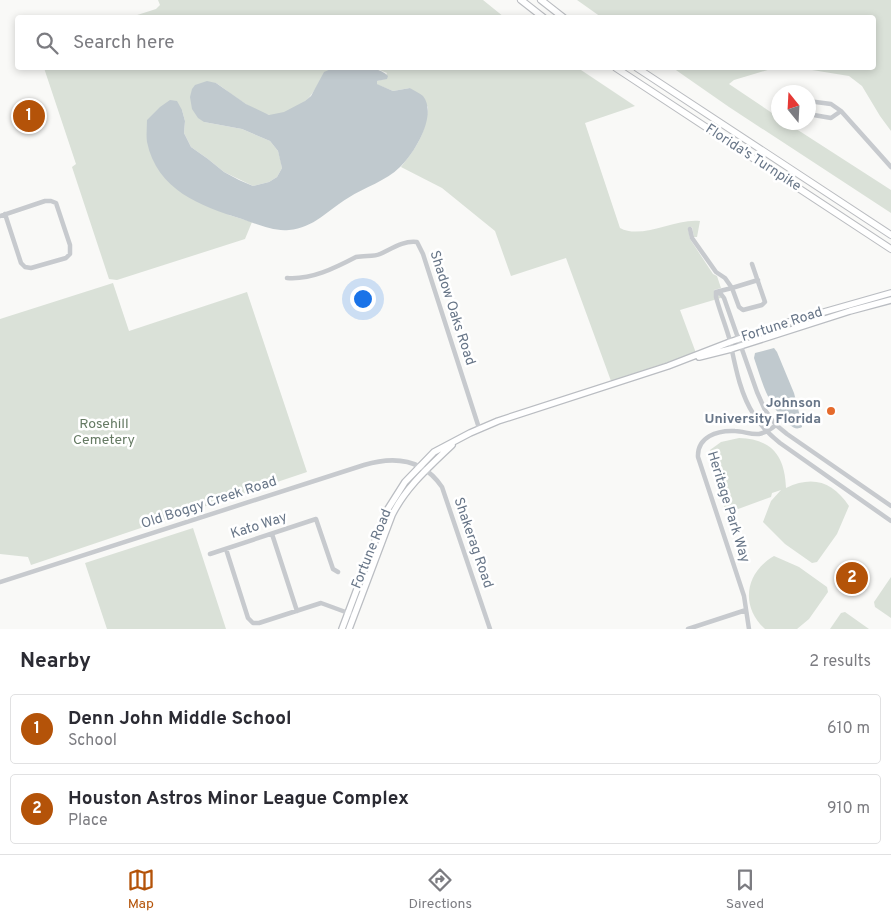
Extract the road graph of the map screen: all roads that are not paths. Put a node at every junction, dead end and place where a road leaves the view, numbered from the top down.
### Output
1 (521, 0) edge
2 (541, 0) edge
3 (540, 15) edge
4 (560, 15) edge
5 (619, 70) edge
6 (640, 70) edge
7 (816, 102) edge
8 (841, 111) junction
9 (816, 115) edge
10 (891, 167) edge
11 (3, 215) edge
12 (690, 229) dead end
13 (891, 235) edge
14 (891, 249) edge
15 (752, 264) dead end
16 (287, 278) dead end
17 (758, 280) junction
18 (732, 288) junction
19 (716, 292) junction
20 (891, 293) edge
21 (891, 300) edge
22 (789, 322) junction
23 (791, 330) junction
24 (738, 339) junction
25 (730, 342) junction
26 (741, 346) junction
27 (731, 349) junction
28 (675, 364) junction
29 (776, 425) junction
30 (479, 428) junction
31 (767, 431) junction
32 (459, 439) junction
33 (419, 467) junction
34 (426, 470) junction
35 (891, 506) edge
36 (891, 521) edge
37 (272, 534) junction
38 (226, 549) junction
39 (210, 554) dead end
40 (338, 572) dead end
41 (0, 582) edge
42 (746, 610) junction
43 (297, 611) junction
44 (348, 613) junction
45 (354, 615) junction
46 (342, 629) edge
47 (349, 629) edge
48 (490, 629) edge
49 (688, 629) edge
50 (749, 629) edge

1 - 3 highway
2 - 4 highway
5 - 14 highway, Florida's Turnpike
6 - 13 highway, Florida's Turnpike
7 - 8 street
8 - 9 street
8 - 10 street
11 - 11 street
12 - 18 street
15 - 17 street
16 - 30 street, Shadow Oaks Road
17 - 18 street
17 - 18 street
18 - 19 street
19 - 24 street
19 - 25 street
20 - 22 main road, Fortune Road
21 - 23 main road, Fortune Road
22 - 23 street
22 - 24 main road, Fortune Road
23 - 26 main road, Fortune Road
24 - 25 main road, Fortune Road
24 - 26 street
25 - 27 street
25 - 28 main road, Fortune Road
26 - 27 main road, Fortune Road
26 - 29 street
27 - 28 main road, Fortune Road
27 - 31 street
28 - 30 main road, Fortune Road
29 - 31 street
29 - 35 street
30 - 32 main road, Fortune Road
31 - 36 street
31 - 42 street, Heritage Park Way
32 - 33 main road, Fortune Road
32 - 34 main road, Fortune Road
33 - 34 street, Old Boggy Creek Road
33 - 41 street, Old Boggy Creek Road
33 - 44 main road, Fortune Road
34 - 45 main road, Fortune Road
34 - 48 street, Shakerag Road
37 - 38 street, Kato Way
37 - 40 street, Kato Way
37 - 43 street
38 - 39 street, Kato Way
38 - 43 street
42 - 49 street
42 - 50 street, Heritage Park Way
43 - 44 street
44 - 45 street
44 - 46 main road, Fortune Road
45 - 47 main road, Fortune Road

